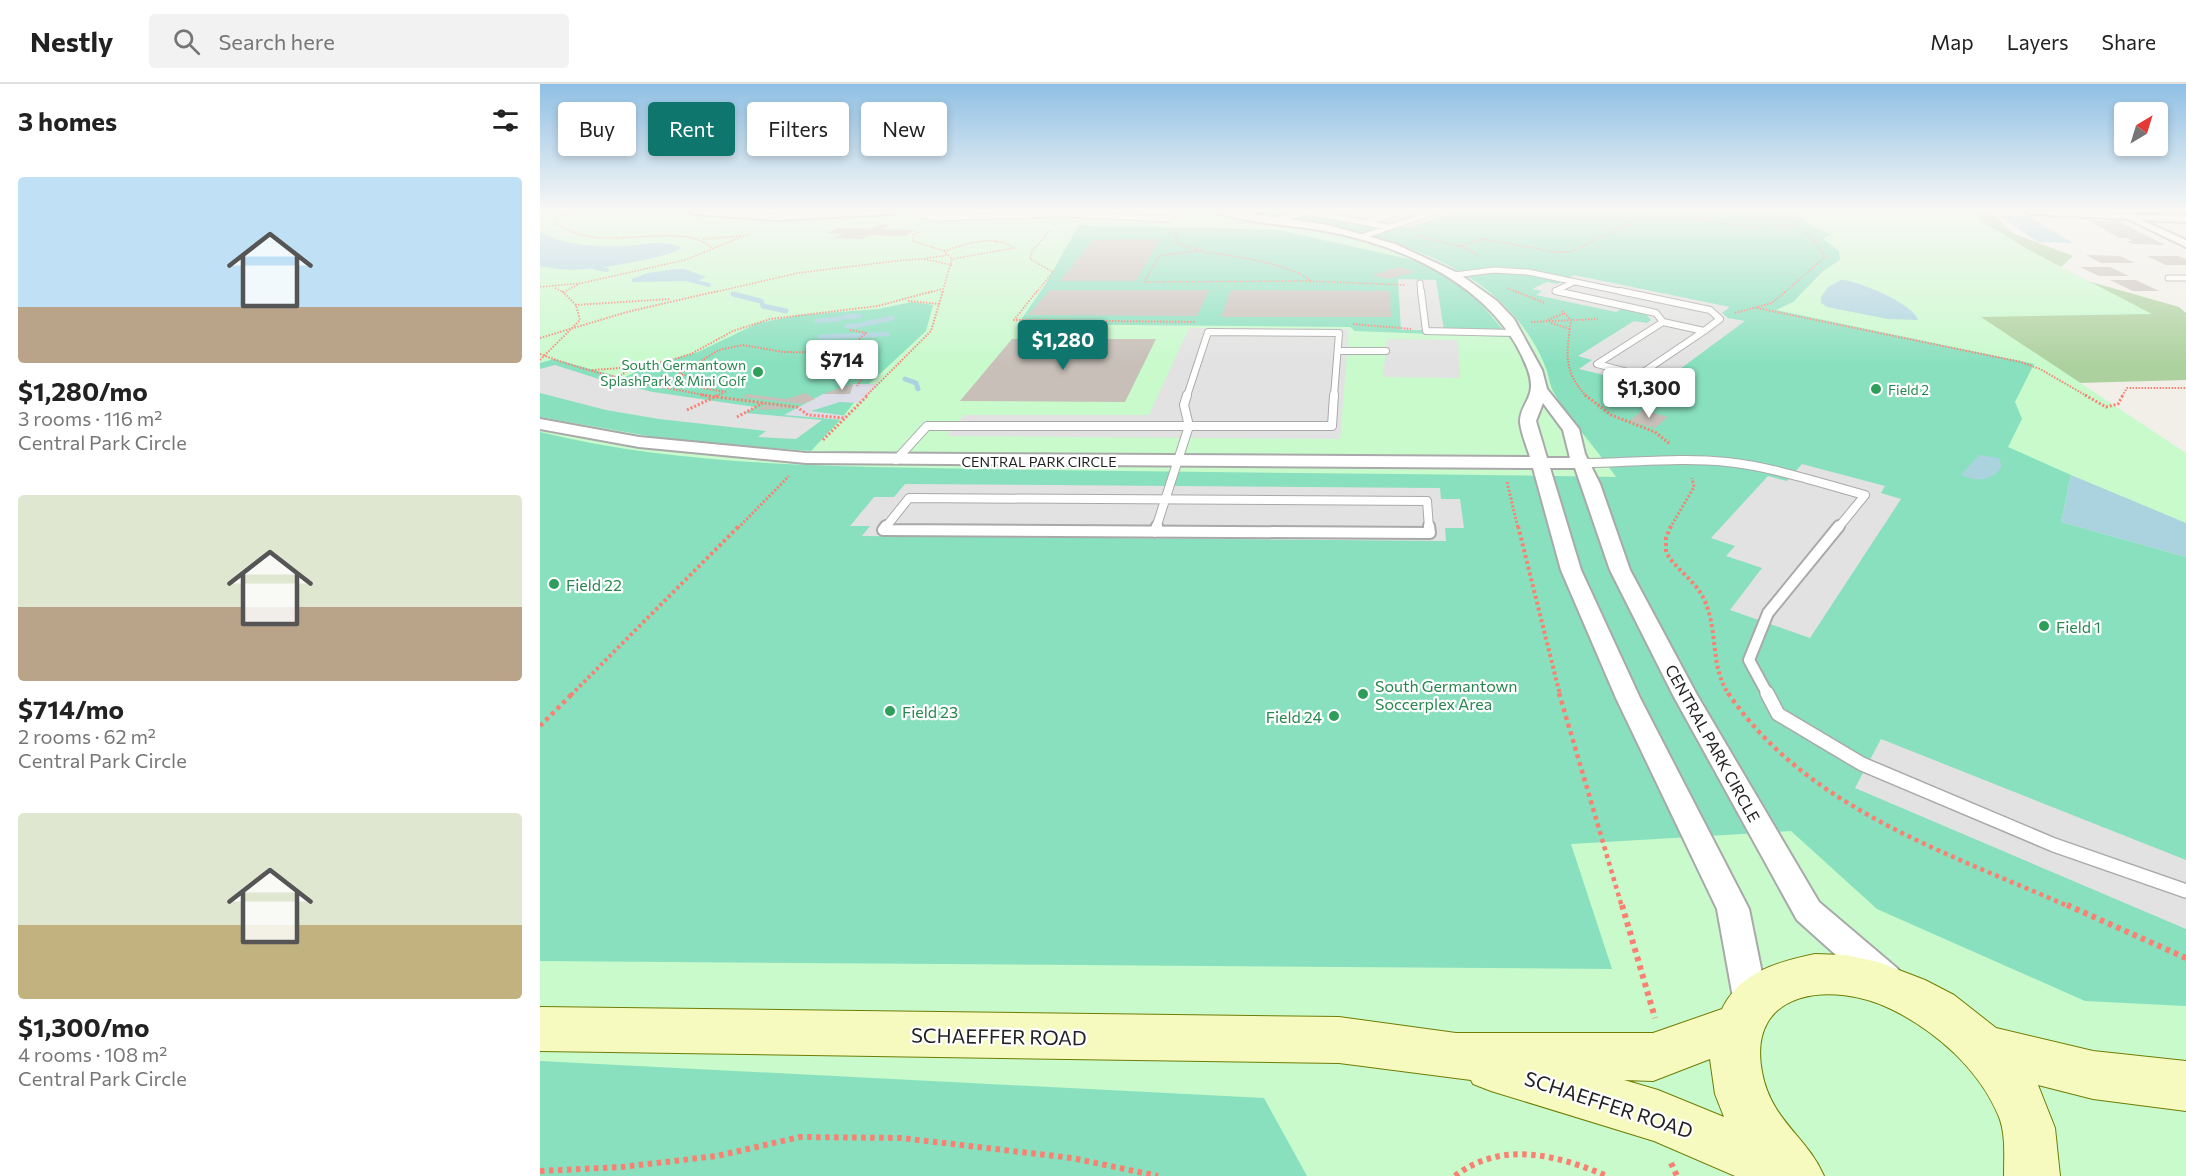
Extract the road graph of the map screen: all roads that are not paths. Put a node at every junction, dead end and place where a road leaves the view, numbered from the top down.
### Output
1 (1429, 262) edge
2 (1454, 275) junction
3 (2168, 278) dead end
4 (2186, 279) edge
5 (1574, 282) junction
6 (1421, 285) road end
7 (1663, 322) junction
8 (1704, 331) junction
9 (1426, 332) junction
10 (1516, 333) junction
11 (1423, 339) dead end
12 (1338, 351) junction
13 (1386, 351) dead end
14 (1540, 390) junction
15 (540, 424) edge
16 (1189, 428) junction
17 (896, 460) junction
18 (1180, 462) junction
19 (1541, 463) junction
20 (1581, 464) junction
21 (1167, 499) junction
22 (1155, 532) junction
23 (2186, 891) edge
24 (1896, 988) junction
25 (1744, 1014) junction
26 (540, 1029) edge
27 (1982, 1048) junction
28 (1456, 1056) junction
29 (2186, 1086) edge
30 (1795, 1174) edge
31 (2032, 1176) edge
32 (2043, 1176) edge

1 - 2 street, CENTRAL PARK CIRCLE
2 - 5 lane
2 - 10 street, CENTRAL PARK CIRCLE
3 - 4 lane
5 - 7 lane
5 - 8 lane
6 - 9 lane
7 - 8 lane
7 - 8 lane
9 - 10 lane
9 - 11 lane
10 - 14 street, CENTRAL PARK CIRCLE
12 - 13 lane
12 - 16 lane
12 - 16 lane
14 - 19 street
14 - 20 street, CENTRAL PARK CIRCLE
15 - 17 street, CENTRAL PARK CIRCLE
16 - 17 lane
16 - 18 lane
17 - 18 street, CENTRAL PARK CIRCLE
18 - 19 street, CENTRAL PARK CIRCLE
18 - 21 lane
19 - 20 street, CENTRAL PARK CIRCLE
19 - 25 street
20 - 23 lane
20 - 24 street, CENTRAL PARK CIRCLE
21 - 22 lane
21 - 22 lane
21 - 22 lane
24 - 25 street, SCHAEFFER ROAD
24 - 27 street, SCHAEFFER ROAD
25 - 28 street, SCHAEFFER ROAD
25 - 30 street
26 - 28 street, SCHAEFFER ROAD
27 - 29 street
27 - 31 street, SCHAEFFER ROAD
28 - 30 street, SCHAEFFER ROAD
31 - 32 street

